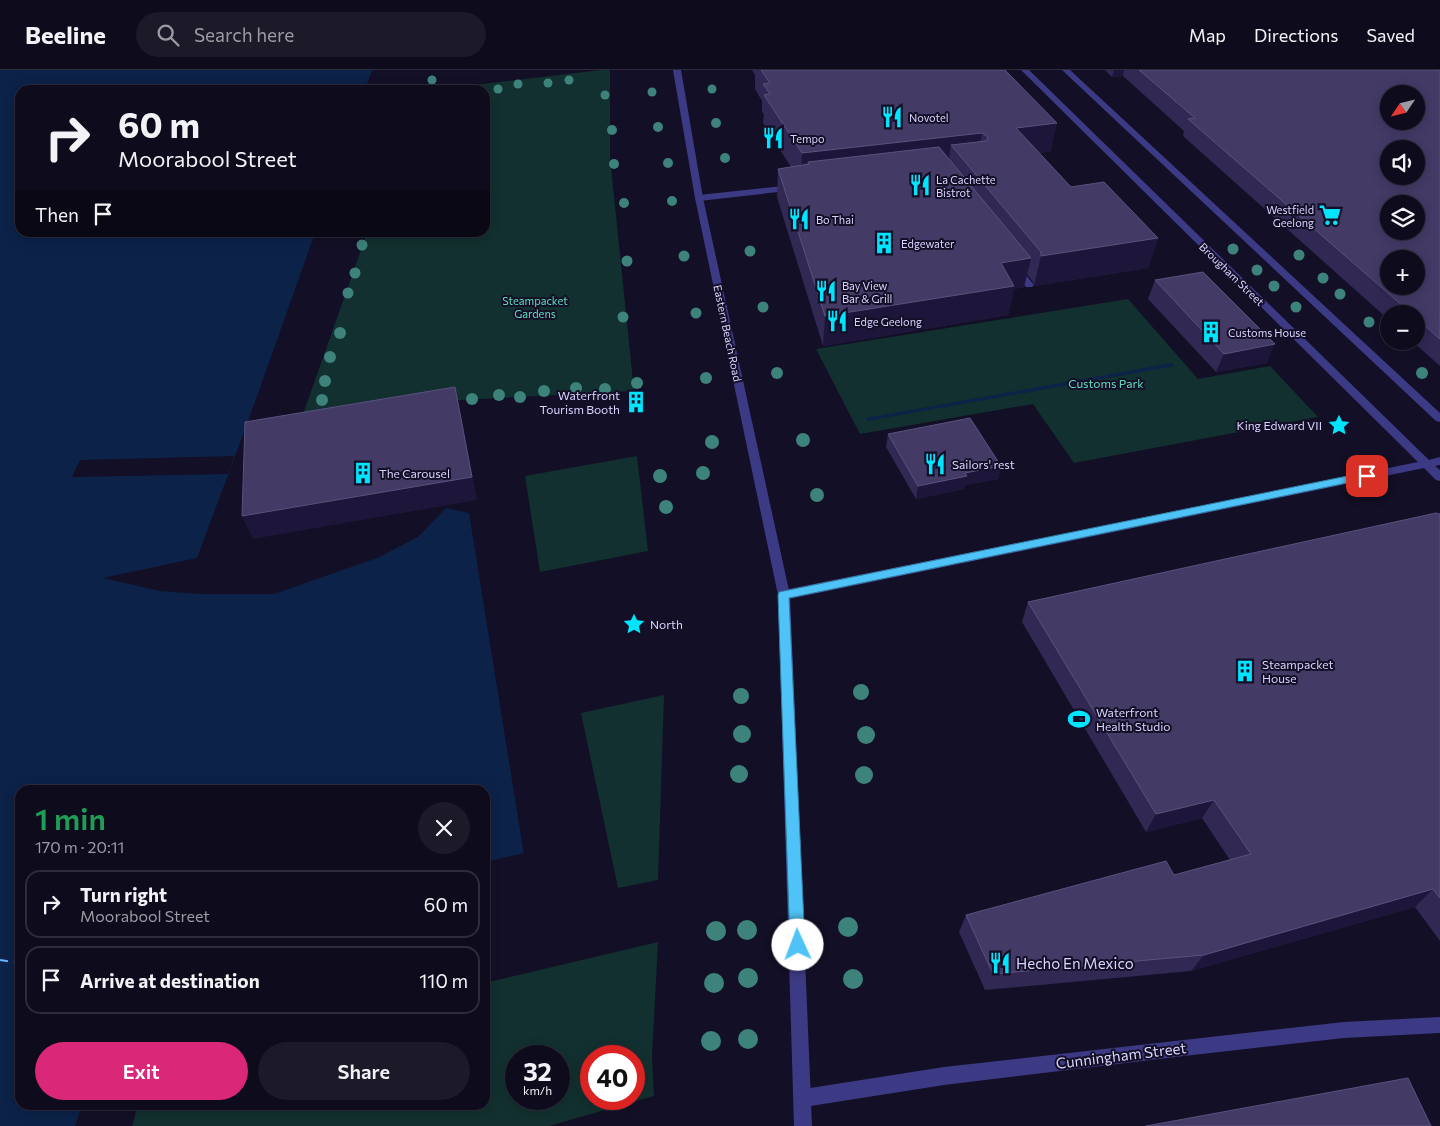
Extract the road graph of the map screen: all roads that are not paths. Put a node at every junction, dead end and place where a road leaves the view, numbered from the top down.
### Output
1 (677, 70) edge
2 (1025, 70) edge
3 (1066, 70) edge
4 (800, 187) edge
5 (699, 198) junction
6 (1011, 262) edge
7 (1029, 284) edge
8 (1440, 419) edge
9 (1440, 461) edge
10 (1426, 464) junction
11 (1440, 477) edge
12 (784, 595) junction
13 (1440, 1025) edge
14 (804, 1098) junction
15 (803, 1126) edge

1 - 5 street, Eastern Beach Road
2 - 10 street, Brougham Street
3 - 8 street
4 - 5 street
5 - 12 street, Eastern Beach Road
6 - 7 street
9 - 10 street
10 - 11 street, Brougham Street
10 - 12 street
12 - 14 street, Eastern Beach Road
13 - 14 street, Cunningham Street
14 - 15 street, Eastern Beach Road

